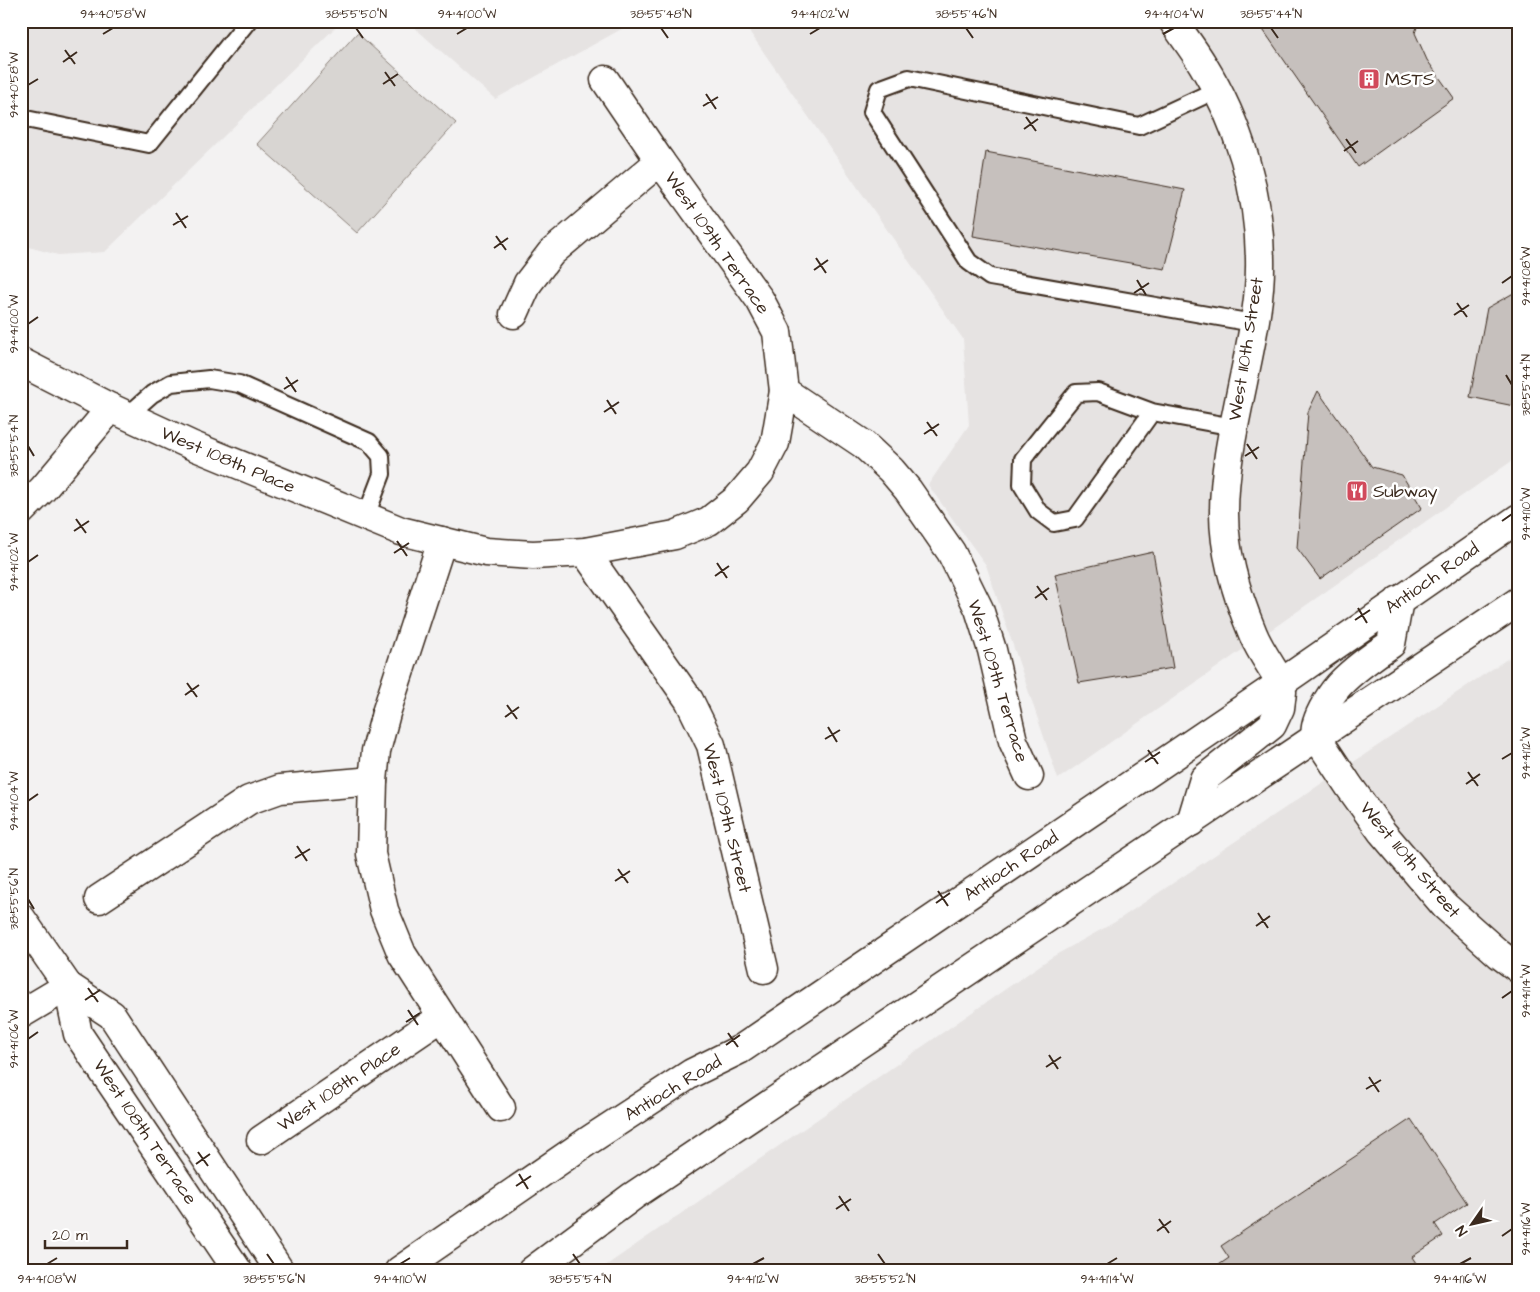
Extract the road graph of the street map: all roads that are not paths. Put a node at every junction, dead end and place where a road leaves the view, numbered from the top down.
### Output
1 (248, 21) edge
2 (1173, 21) edge
3 (605, 80) dead end
4 (1216, 90) junction
5 (21, 118) edge
6 (660, 162) junction
7 (514, 314) dead end
8 (1253, 323) junction
9 (21, 362) edge
10 (784, 391) junction
11 (119, 412) junction
12 (1152, 412) junction
13 (1234, 427) junction
14 (21, 511) edge
15 (366, 516) junction
16 (1519, 518) edge
17 (442, 541) junction
18 (584, 552) junction
19 (1399, 600) junction
20 (1519, 602) edge
21 (1281, 683) junction
22 (1316, 736) junction
23 (1029, 776) dead end
24 (373, 781) junction
25 (1191, 822) junction
26 (99, 899) dead end
27 (21, 918) edge
28 (764, 969) dead end
29 (1519, 969) edge
30 (68, 986) junction
31 (21, 1014) edge
32 (442, 1017) junction
33 (501, 1108) dead end
34 (261, 1140) dead end
35 (238, 1271) edge
36 (280, 1271) edge
37 (399, 1271) edge
38 (532, 1271) edge

1 - 5 lane
2 - 4 street, West 110th Street
3 - 6 street, West 109th Terrace
4 - 8 street, West 110th Street
4 - 8 lane
6 - 7 street, West 109th Terrace
6 - 10 street, West 109th Terrace
8 - 13 street, West 110th Street
9 - 11 street, West 108th Place
10 - 18 street, West 108th Place
10 - 23 street, West 109th Terrace
11 - 14 street
11 - 15 street, West 108th Place
11 - 15 lane
12 - 12 lane
12 - 13 lane
13 - 21 street, West 110th Street
15 - 17 street, West 108th Place
16 - 19 street, Antioch Road
17 - 18 street, West 108th Place
17 - 24 street
18 - 28 street, West 109th Street
19 - 21 street, Antioch Road
19 - 22 street
20 - 22 street
21 - 25 street
21 - 37 street, Antioch Road
22 - 25 street
22 - 29 street, West 110th Street
24 - 26 street
24 - 32 street
25 - 38 street
27 - 30 street, West 108th Terrace
30 - 31 street
30 - 35 street, West 108th Terrace
30 - 36 street, West 108th Terrace
32 - 33 street
32 - 34 street, West 108th Place

